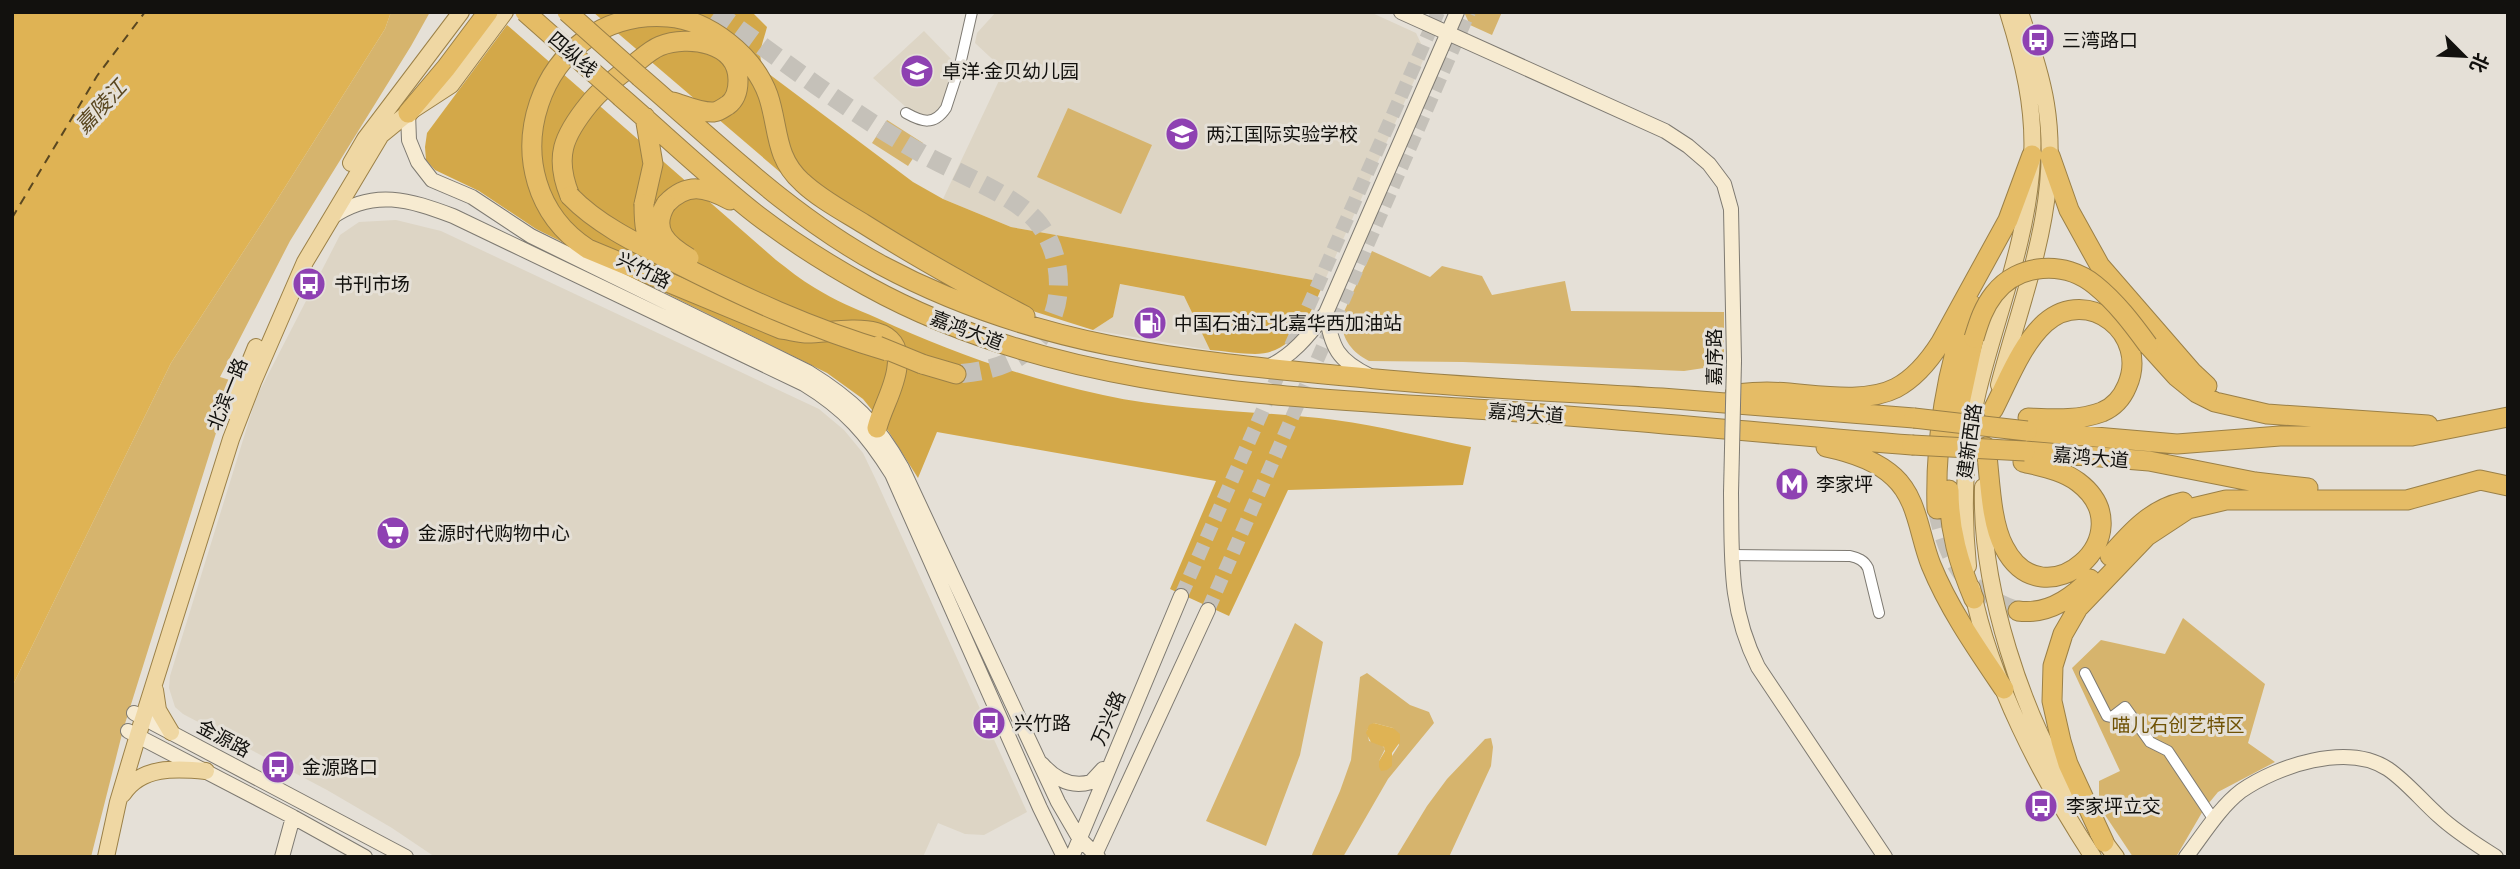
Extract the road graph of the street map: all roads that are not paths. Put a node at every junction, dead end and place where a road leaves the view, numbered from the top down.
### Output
1 (461, 12) edge
2 (488, 12) edge
3 (505, 12) edge
4 (525, 12) edge
5 (566, 12) edge
6 (972, 12) edge
7 (1401, 12) edge
8 (1457, 12) edge
9 (1997, 12) edge
10 (2008, 12) edge
11 (2020, 12) edge
12 (1447, 34) junction
13 (640, 76) joint
14 (621, 97) joint
15 (666, 100) junction
16 (408, 113) junction
17 (906, 113) dead end
18 (645, 117) junction
19 (2031, 121) junction
20 (2041, 155) junction
21 (472, 197) junction
22 (757, 215) junction
23 (453, 216) junction
24 (328, 220) junction
25 (2008, 220) junction
26 (715, 300) junction
27 (1326, 313) junction
28 (1063, 336) junction
29 (887, 351) junction
30 (1262, 369) junction
31 (956, 374) tunnel mouth
32 (1375, 379) junction
33 (1665, 398) junction
34 (2244, 409) junction
35 (1993, 410) junction
36 (2508, 417) edge
37 (2482, 422) junction
38 (2028, 424) junction
39 (877, 428) junction
40 (2453, 428) junction
41 (2508, 428) edge
42 (1756, 433) junction
43 (1986, 447) junction
44 (2024, 457) junction
45 (2508, 473) edge
46 (2480, 480) junction
47 (2508, 486) edge
48 (2226, 500) junction
49 (1937, 509) tunnel mouth
50 (1732, 555) junction
51 (1181, 596) tunnel mouth
52 (1974, 599) junction
53 (1208, 610) tunnel mouth
54 (2018, 611) tunnel mouth
55 (1878, 612) dead end
56 (2085, 673) dead end
57 (155, 682) junction
58 (2004, 689) junction
59 (139, 715) junction
60 (171, 732) junction
61 (133, 733) junction
62 (1119, 740) junction
63 (1034, 754) junction
64 (217, 756) junction
65 (206, 771) junction
66 (118, 802) junction
67 (293, 817) junction
68 (2214, 820) junction
69 (1079, 838) junction
70 (2104, 852) edge
71 (1096, 856) edge
72 (96, 857) edge
73 (106, 857) edge
74 (282, 857) edge
75 (365, 857) edge
76 (406, 857) edge
77 (1064, 857) edge
78 (1072, 857) edge
79 (1885, 857) edge
80 (2186, 857) edge
81 (2496, 857) edge

1 - 59 main road, 北滨一路
2 - 16 highway
3 - 16 main road, 北滨一路
4 - 14 highway, 四纵线, bridge
5 - 13 highway, 四纵线, bridge
6 - 17 street
7 - 12 street, 嘉序路
8 - 12 street
9 - 19 main road
10 - 19 main road, 建新西路
11 - 20 main road, 建新西路
12 - 27 street
12 - 50 street, 嘉序路, bridge
13 - 15 highway, 嘉鸿大道
14 - 18 highway, 嘉鸿大道
15 - 28 highway, 嘉鸿大道
15 - 29 highway, bridge
16 - 21 street, 兴竹路
16 - 24 main road, 北滨一路
18 - 22 highway, 嘉鸿大道
18 - 26 highway, bridge
19 - 20 main road, 建新西路
20 - 25 highway
20 - 34 highway
20 - 35 main road, 建新西路
20 - 52 main road, 建新西路
21 - 23 street
21 - 39 street, 兴竹路
22 - 29 highway, bridge
22 - 42 highway, 嘉鸿大道
23 - 24 street, 兴竹路
23 - 77 street, 兴竹路
24 - 57 main road, 北滨一路
25 - 33 highway
25 - 49 highway
26 - 28 highway
26 - 39 highway
27 - 30 street
27 - 32 street
28 - 30 highway, 嘉鸿大道
29 - 31 highway, bridge
30 - 32 highway, 嘉鸿大道
32 - 33 highway, 嘉鸿大道
33 - 38 highway, 嘉鸿大道, bridge
34 - 40 highway
34 - 52 highway, bridge
35 - 38 highway
35 - 43 main road, 建新西路
36 - 37 highway, 嘉鸿大道
37 - 40 highway, 嘉鸿大道
37 - 41 street
38 - 40 highway, 嘉鸿大道
39 - 63 street, 兴竹路
42 - 44 highway, 嘉鸿大道, bridge
42 - 58 highway
43 - 44 highway
43 - 70 main road, 建新西路
44 - 46 highway, 嘉鸿大道
45 - 46 highway, 嘉鸿大道
46 - 47 highway
46 - 48 highway
48 - 54 highway
48 - 70 highway
50 - 55 street
50 - 79 street, 嘉序路
51 - 62 street, 万兴路
52 - 58 main road, 建新西路
53 - 71 street
56 - 68 street
57 - 59 main road, 北滨一路
57 - 60 main road
58 - 70 main road, 建新西路
59 - 60 street, 金源路
59 - 61 main road, 北滨一路
60 - 64 street, 金源路
61 - 65 street, 金源路
61 - 66 main road, 北滨一路
61 - 72 main road, 北滨一路
62 - 63 street
62 - 69 street, 万兴路
63 - 69 street, 兴竹路
64 - 65 street
64 - 76 street, 金源路
65 - 66 main road
65 - 67 street, 金源路
66 - 73 main road, 北滨一路
67 - 74 street
67 - 75 street, 金源路
68 - 80 street
68 - 81 street
69 - 71 street, 兴竹路
69 - 78 street, 万兴路

